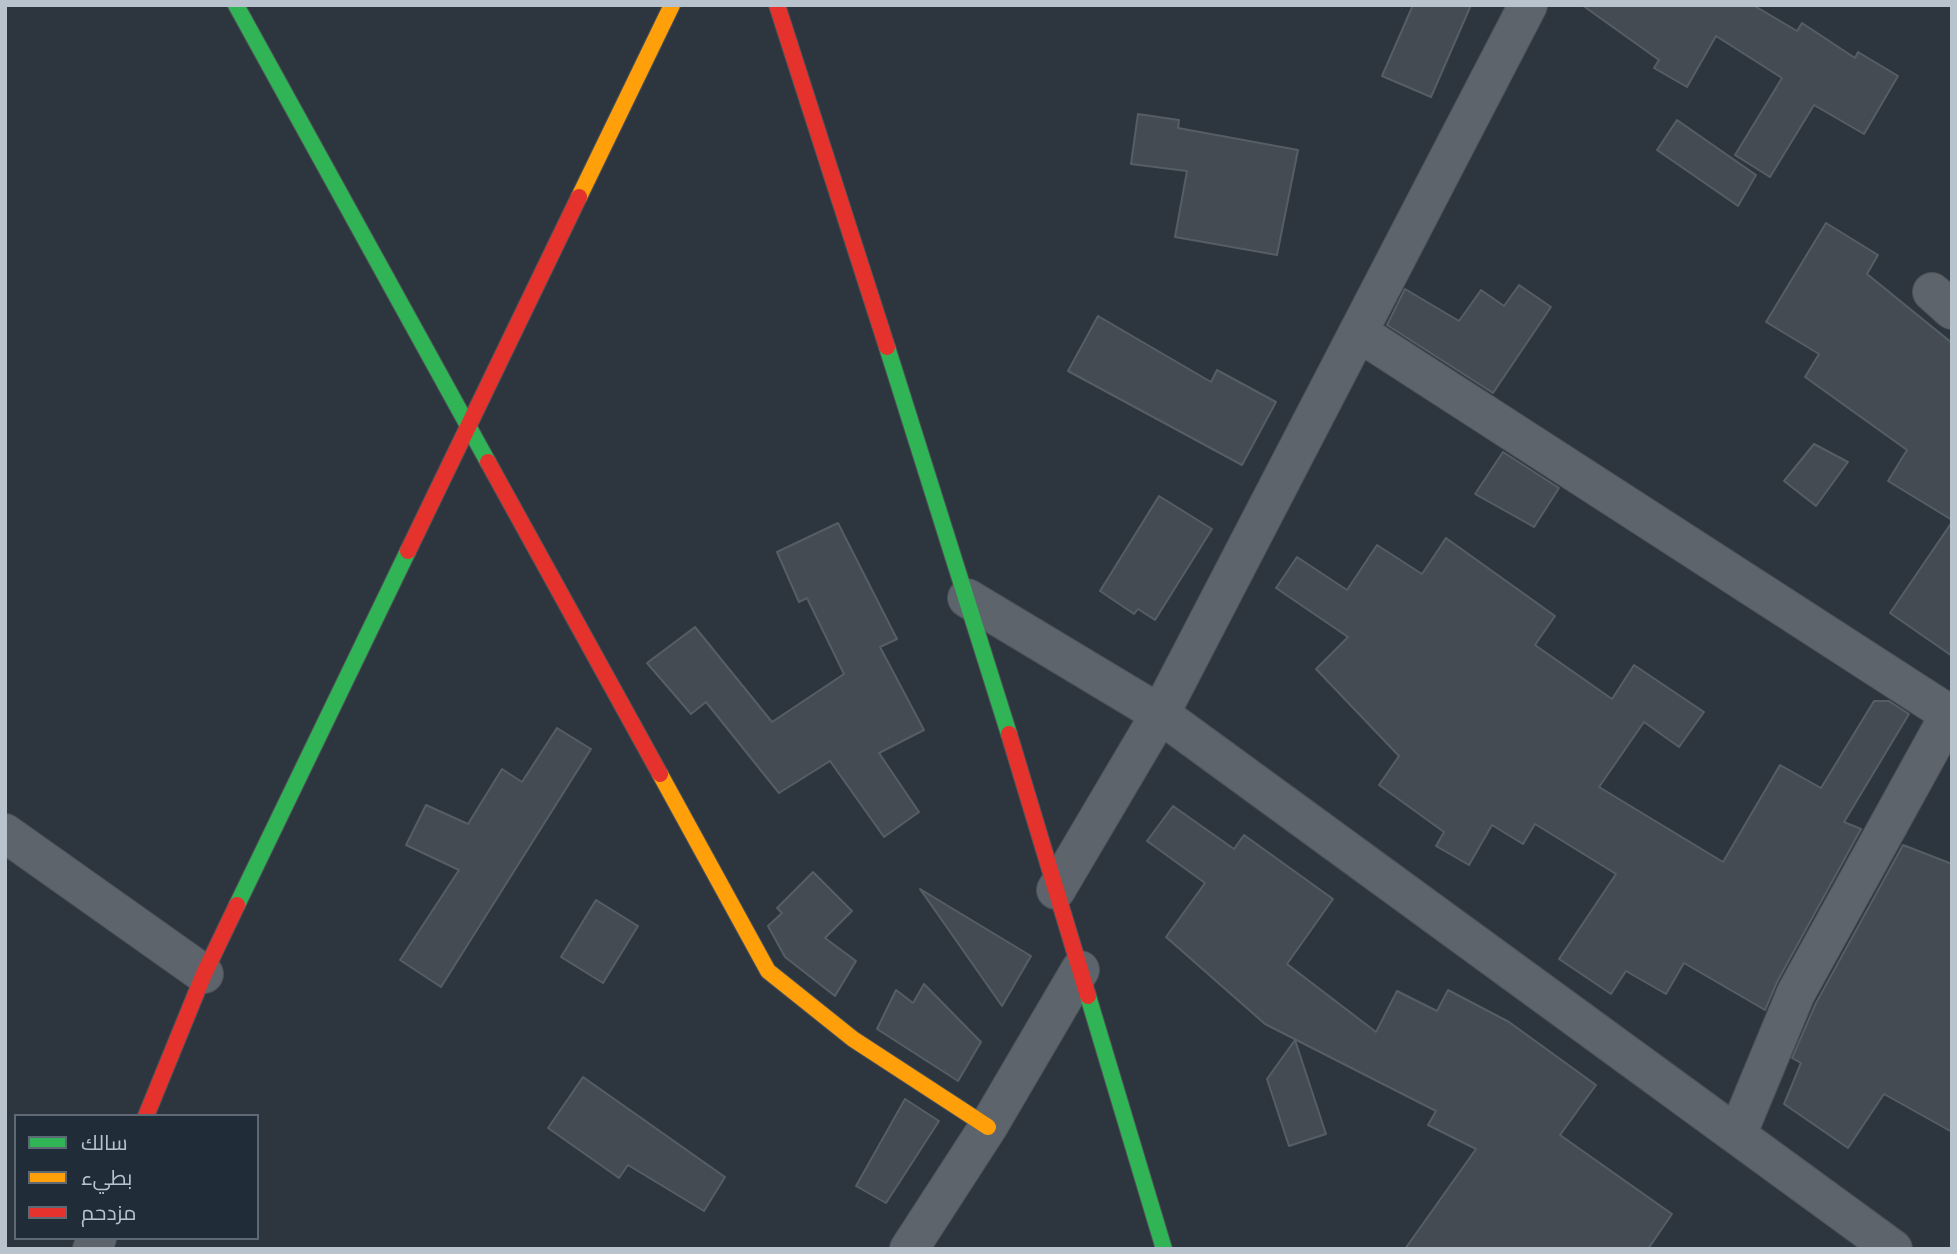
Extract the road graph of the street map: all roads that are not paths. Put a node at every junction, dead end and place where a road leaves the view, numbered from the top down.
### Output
1 (236, 5) edge
2 (672, 5) edge
3 (777, 5) edge
4 (1528, 5) edge
5 (1358, 332) junction
6 (468, 427) junction
7 (967, 598) junction
8 (1951, 712) edge
9 (1160, 714) junction
10 (5, 833) edge
11 (1056, 890) junction
12 (1080, 970) junction
13 (204, 974) junction
14 (147, 1114) edge
15 (988, 1127) junction
16 (1737, 1135) junction
17 (909, 1249) edge
18 (1164, 1249) edge
19 (1893, 1249) edge

1 - 6 street
2 - 6 street
3 - 7 street
4 - 5 street
5 - 8 street
5 - 9 street
6 - 13 street
6 - 15 street
7 - 9 street
7 - 11 street
8 - 16 street
9 - 11 street
9 - 16 street
10 - 13 street
11 - 12 street
12 - 15 street
12 - 18 street
13 - 14 street
15 - 17 street
16 - 19 street

